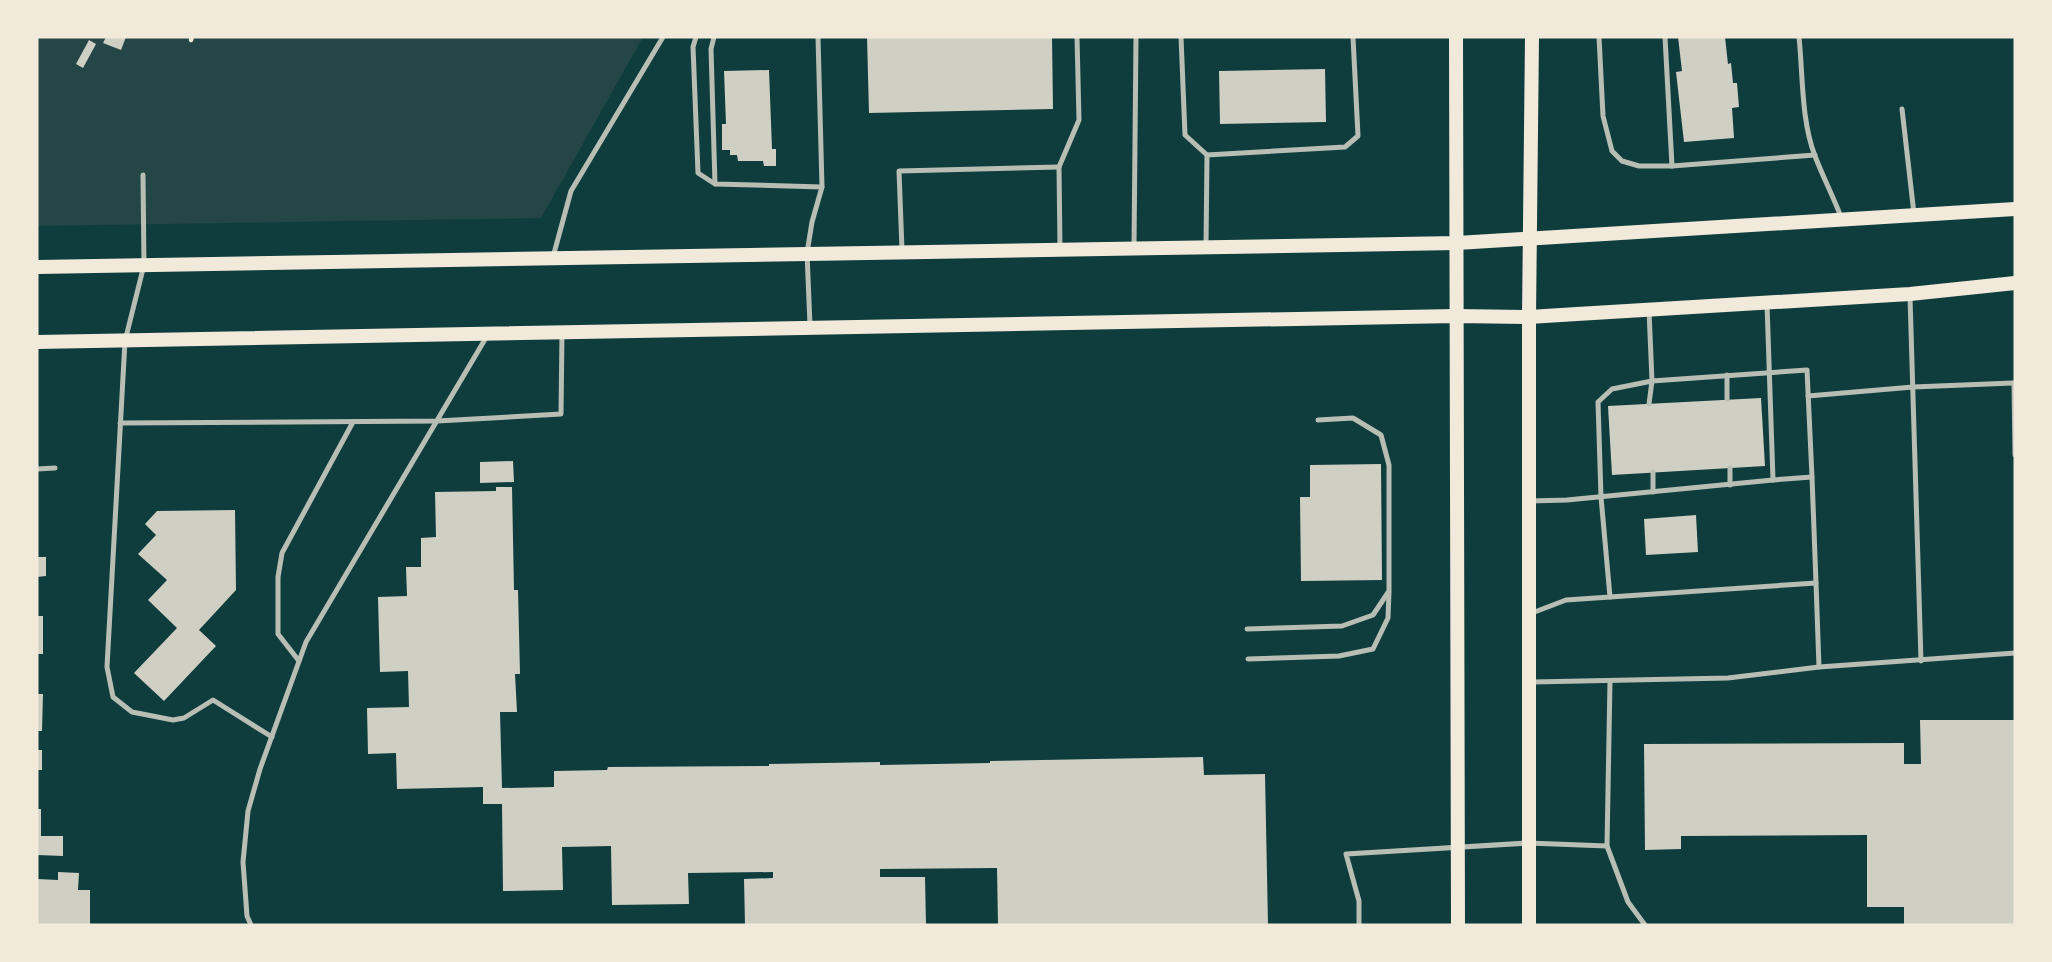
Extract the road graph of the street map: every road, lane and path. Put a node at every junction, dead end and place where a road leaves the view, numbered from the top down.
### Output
1 (663, 37) edge
2 (696, 37) edge
3 (713, 37) edge
4 (818, 37) edge
5 (1077, 37) edge
6 (1136, 37) edge
7 (1181, 37) edge
8 (1353, 37) edge
9 (1456, 37) edge
10 (1532, 37) edge
11 (1599, 37) edge
12 (1665, 37) edge
13 (1799, 37) edge
14 (1902, 109) dead end
15 (1207, 155) junction
16 (1815, 155) junction
17 (1672, 166) junction
18 (1059, 167) junction
19 (143, 175) dead end
20 (715, 184) junction
21 (822, 187) junction
22 (2015, 209) edge
23 (1914, 217) junction
24 (1842, 220) junction
25 (1530, 238) junction
26 (1457, 243) junction
27 (1206, 247) junction
28 (1135, 248) junction
29 (1060, 249) junction
30 (902, 252) junction
31 (807, 253) junction
32 (553, 257) junction
33 (144, 265) junction
34 (37, 267) edge
35 (2015, 283) edge
36 (1910, 294) junction
37 (1766, 301) junction
38 (1649, 310) junction
39 (1455, 316) junction
40 (1528, 317) junction
41 (811, 328) junction
42 (562, 332) junction
43 (489, 334) junction
44 (125, 341) junction
45 (37, 342) edge
46 (1770, 373) junction
47 (1727, 375) junction
48 (1652, 381) junction
49 (2014, 383) edge
50 (1913, 387) junction
51 (1808, 396) junction
52 (1727, 399) dead end
53 (1649, 404) dead end
54 (1318, 420) dead end
55 (437, 421) junction
56 (353, 422) junction
57 (120, 424) junction
58 (2015, 455) edge
59 (55, 468) dead end
60 (1730, 468) dead end
61 (37, 469) edge
62 (1653, 472) dead end
63 (1812, 477) junction
64 (1773, 480) junction
65 (1730, 485) junction
66 (1653, 492) junction
67 (1601, 497) junction
68 (1528, 502) junction
69 (1816, 583) junction
70 (1389, 591) junction
71 (1610, 597) junction
72 (1529, 614) junction
73 (1247, 629) dead end
74 (2015, 653) edge
75 (1248, 659) dead end
76 (299, 661) junction
77 (1921, 661) junction
78 (1819, 667) junction
79 (1610, 681) junction
80 (1528, 682) junction
81 (272, 737) junction
82 (1528, 843) junction
83 (1607, 846) junction
84 (1459, 847) junction
85 (251, 925) edge
86 (1359, 925) edge
87 (1458, 925) edge
88 (1529, 925) edge
89 (1645, 925) edge

1 - 32 lane
2 - 20 lane
3 - 20 lane
4 - 21 lane
5 - 18 lane
6 - 28 lane
7 - 15 lane
8 - 15 lane
9 - 26 main road
10 - 25 main road
11 - 17 lane
12 - 17 lane
13 - 16 lane
14 - 23 lane
15 - 27 lane
16 - 17 lane
16 - 24 lane
18 - 29 lane
18 - 30 lane
19 - 33 lane
20 - 21 lane
21 - 31 lane
22 - 23 main road
23 - 24 main road
24 - 25 main road
25 - 26 main road
25 - 40 main road
26 - 27 main road
26 - 39 main road
27 - 28 main road
28 - 29 main road
29 - 30 main road
30 - 31 main road
31 - 32 main road
31 - 41 lane
32 - 33 main road
33 - 34 main road
33 - 44 lane
35 - 36 main road
36 - 37 main road
36 - 50 lane
37 - 38 main road
37 - 46 lane
38 - 40 main road
38 - 48 lane
39 - 40 main road
39 - 41 main road
39 - 84 main road
40 - 68 main road
41 - 42 main road
42 - 43 main road
42 - 55 lane
43 - 44 main road
43 - 55 lane
44 - 45 main road
44 - 57 lane
46 - 47 lane
46 - 51 lane
46 - 64 lane
47 - 48 lane
47 - 52 lane
48 - 53 lane
48 - 67 lane
49 - 50 lane
49 - 58 lane
50 - 51 lane
50 - 77 lane
51 - 63 lane
54 - 70 lane
55 - 56 lane
55 - 76 lane
56 - 57 lane
56 - 76 lane
57 - 81 lane
59 - 61 lane
60 - 65 lane
62 - 66 lane
63 - 64 lane
63 - 69 lane
64 - 65 lane
65 - 66 lane
66 - 67 lane
67 - 68 lane
67 - 71 lane
68 - 72 main road
69 - 71 lane
69 - 78 lane
70 - 73 lane
70 - 75 lane
71 - 72 lane
72 - 80 main road
74 - 77 lane
76 - 81 lane
77 - 78 lane
78 - 79 lane
79 - 80 lane
79 - 83 lane
80 - 82 main road
81 - 85 lane
82 - 83 lane
82 - 84 lane
82 - 88 main road
83 - 89 lane
84 - 86 lane
84 - 87 main road

